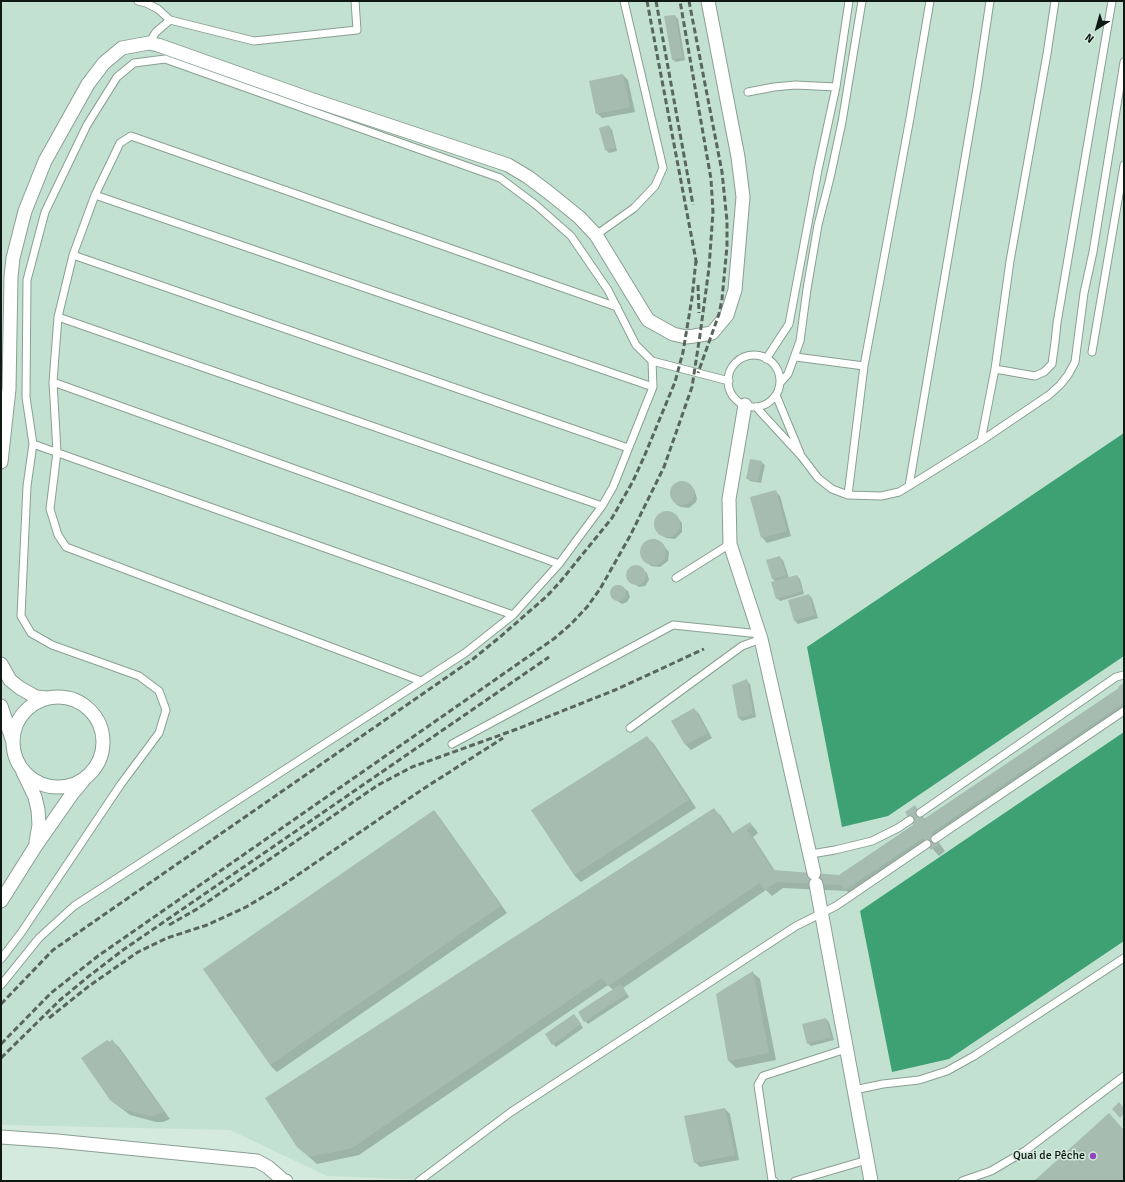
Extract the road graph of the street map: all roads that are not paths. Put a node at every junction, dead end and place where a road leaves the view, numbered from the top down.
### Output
1 (138, 1) edge
2 (355, 1) edge
3 (624, 1) edge
4 (708, 1) edge
5 (849, 1) edge
6 (862, 1) edge
7 (930, 1) edge
8 (990, 1) edge
9 (1055, 1) edge
10 (1112, 1) edge
11 (170, 20) junction
12 (149, 43) junction
13 (1124, 62) edge
14 (836, 87) junction
15 (748, 92) dead end
16 (1124, 165) edge
17 (95, 195) junction
18 (596, 235) junction
19 (73, 255) junction
20 (617, 307) junction
21 (58, 317) junction
22 (1092, 352) dead end
23 (796, 356) junction
24 (766, 359) junction
25 (652, 361) junction
26 (864, 366) junction
27 (995, 369) junction
28 (729, 381) junction
29 (53, 382) junction
30 (780, 383) junction
31 (653, 387) junction
32 (776, 395) junction
33 (750, 406) junction
34 (981, 441) junction
35 (34, 444) junction
36 (628, 448) junction
37 (57, 452) junction
38 (802, 457) junction
39 (1, 462) edge
40 (909, 486) junction
41 (848, 495) junction
42 (602, 506) junction
43 (730, 544) junction
44 (559, 564) junction
45 (676, 578) dead end
46 (513, 615) junction
47 (761, 636) junction
48 (1, 664) edge
49 (1124, 675) edge
50 (421, 681) junction
51 (52, 698) junction
52 (1, 706) edge
53 (1124, 711) edge
54 (630, 728) dead end
55 (14, 743) junction
56 (452, 744) dead end
57 (21, 767) junction
58 (87, 777) junction
59 (920, 813) dead end
60 (910, 820) dead end
61 (935, 839) dead end
62 (927, 844) dead end
63 (34, 847) junction
64 (811, 854) junction
65 (1, 901) edge
66 (821, 914) junction
67 (1124, 958) edge
68 (1, 959) edge
69 (1, 985) edge
70 (846, 1049) junction
71 (1124, 1076) edge
72 (854, 1090) junction
73 (1, 1137) edge
74 (867, 1160) junction
75 (285, 1181) edge
76 (419, 1181) edge
77 (774, 1181) edge
78 (796, 1181) edge
79 (871, 1181) edge
80 (962, 1181) edge

1 - 11 lane
2 - 11 lane
3 - 18 lane
4 - 18 street
5 - 14 lane
6 - 23 lane
7 - 26 lane
8 - 40 lane
9 - 27 lane
10 - 27 lane
11 - 12 lane
12 - 18 street
12 - 39 street
13 - 34 lane
14 - 15 lane
14 - 24 lane
16 - 22 lane
17 - 19 lane
17 - 20 lane
17 - 31 lane
19 - 21 lane
19 - 36 lane
20 - 25 lane
20 - 35 lane
21 - 29 lane
21 - 42 lane
23 - 26 lane
23 - 30 lane
24 - 28 lane
24 - 30 lane
25 - 28 lane
25 - 31 lane
26 - 41 lane
27 - 34 lane
28 - 33 lane
29 - 37 lane
29 - 44 lane
30 - 32 lane
31 - 36 lane
32 - 33 lane
32 - 38 lane
33 - 38 lane
33 - 43 street
34 - 40 lane
35 - 37 lane
35 - 68 lane
36 - 42 lane
37 - 46 lane
37 - 50 lane
38 - 41 lane
40 - 41 lane
42 - 44 lane
43 - 45 lane
43 - 47 street
44 - 46 lane
46 - 50 lane
47 - 54 lane
47 - 56 lane
47 - 64 street
48 - 51 street
49 - 59 lane
50 - 69 lane
51 - 55 street
51 - 58 street
52 - 55 street
53 - 61 lane
55 - 57 street
57 - 58 street
57 - 63 street
58 - 63 street
60 - 64 lane
62 - 66 lane
63 - 65 street
64 - 66 street
66 - 70 street
66 - 76 lane
67 - 72 lane
70 - 72 street
70 - 77 lane
71 - 80 lane
72 - 74 street
73 - 75 street
74 - 78 lane
74 - 79 street

